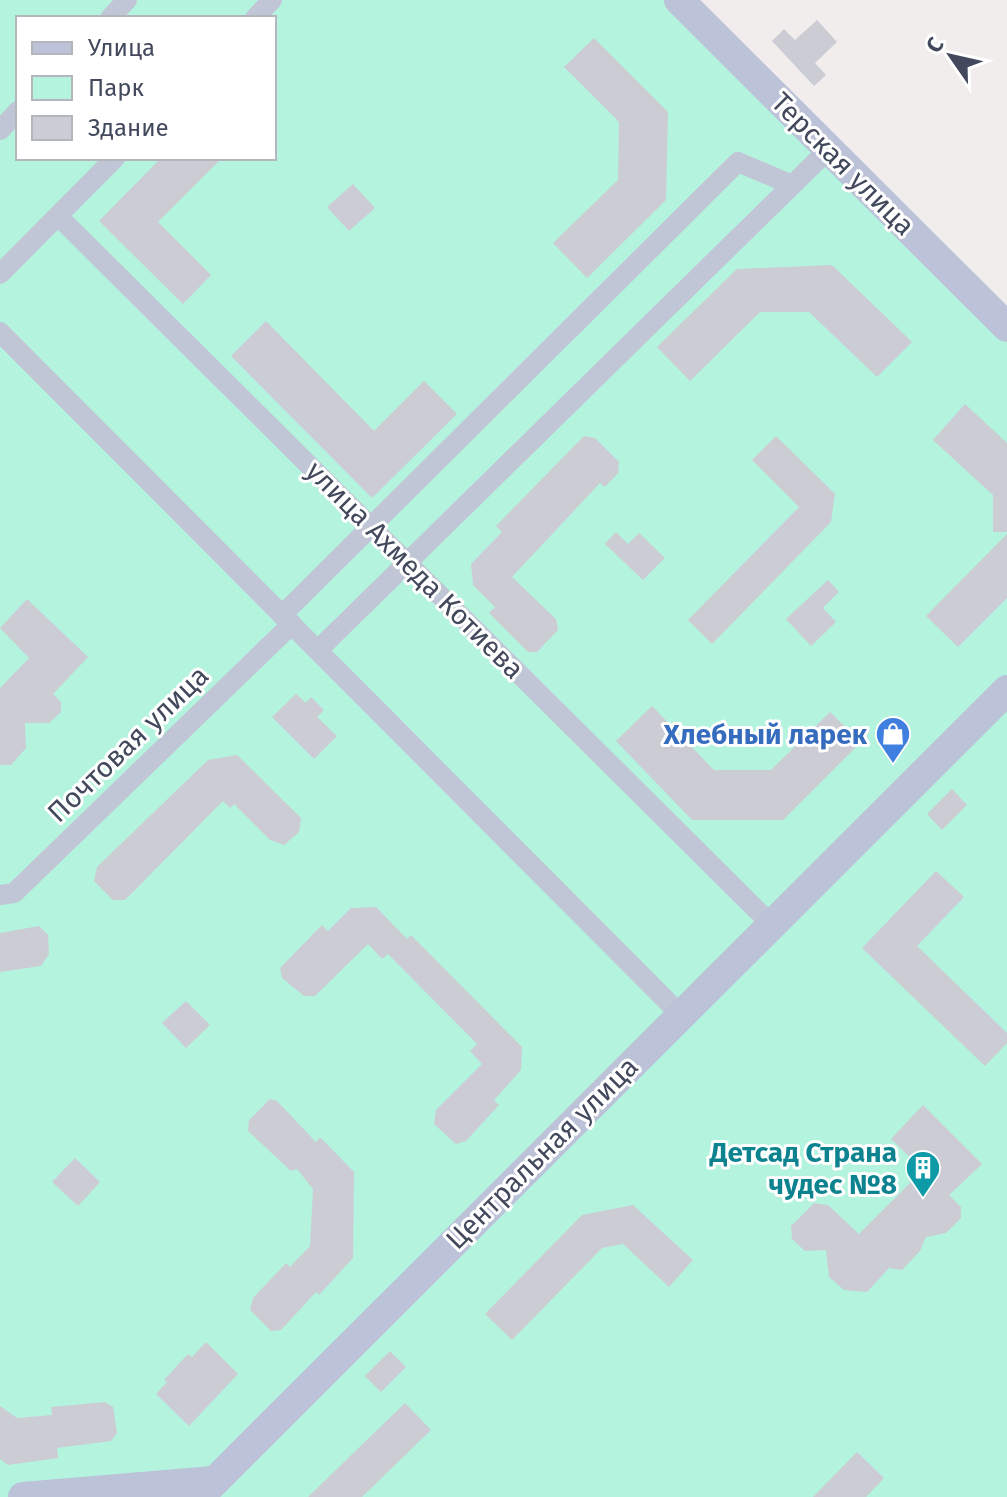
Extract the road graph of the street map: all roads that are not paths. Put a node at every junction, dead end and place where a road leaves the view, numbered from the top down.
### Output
1 (127, 0) edge
2 (272, 0) edge
3 (679, 0) edge
4 (112, 16) edge
5 (257, 16) edge
6 (16, 113) edge
7 (0, 130) edge
8 (829, 149) junction
9 (113, 160) edge
10 (792, 185) junction
11 (58, 216) junction
12 (0, 274) edge
13 (1007, 327) edge
14 (0, 332) edge
15 (370, 526) junction
16 (407, 562) junction
17 (287, 620) junction
18 (318, 650) junction
19 (1007, 690) edge
20 (0, 895) edge
21 (772, 925) junction
22 (681, 1015) junction
23 (206, 1489) edge
24 (167, 1491) edge
25 (23, 1497) edge

1 - 4 street
2 - 5 street
3 - 8 street, Терская улица
6 - 7 street
8 - 10 street
8 - 13 street, Терская улица
9 - 11 street
10 - 15 street, Почтовая улица
10 - 16 street
11 - 12 street
11 - 15 street, улица Ахмеда Котиева
14 - 17 street
15 - 16 street, улица Ахмеда Котиева
15 - 17 street, Почтовая улица
16 - 18 street
16 - 21 street, улица Ахмеда Котиева
17 - 18 street
17 - 20 street, Почтовая улица
18 - 22 street
19 - 21 street, Центральная улица
21 - 22 street, Центральная улица
22 - 23 street, Центральная улица
23 - 24 street, Центральная улица
24 - 25 street, Центральная улица

